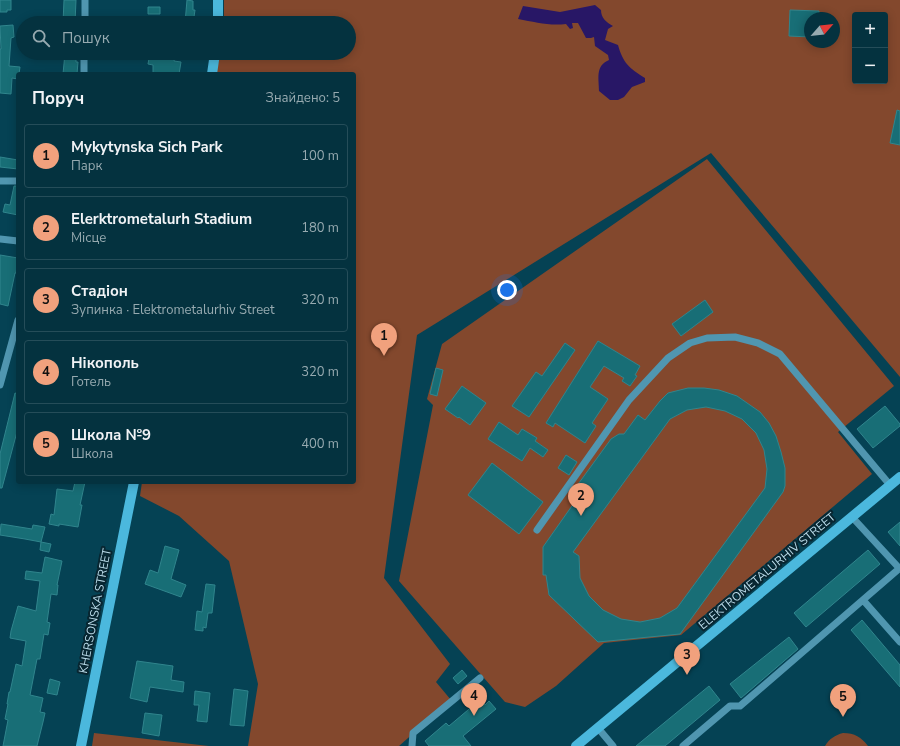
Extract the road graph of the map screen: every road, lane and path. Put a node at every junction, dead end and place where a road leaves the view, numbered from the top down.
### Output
1 (85, 0) edge
2 (218, 0) edge
3 (85, 16) edge
4 (218, 16) edge
5 (84, 60) edge
6 (214, 60) edge
7 (84, 72) edge
8 (212, 72) edge
9 (0, 181) edge
10 (16, 181) edge
11 (0, 239) edge
12 (16, 241) edge
13 (16, 327) edge
14 (0, 385) edge
15 (900, 477) edge
16 (134, 484) edge
17 (890, 485) junction
18 (852, 517) junction
19 (537, 530) dead end
20 (899, 568) edge
21 (863, 600) junction
22 (900, 642) edge
23 (480, 678) dead end
24 (598, 728) junction
25 (81, 746) edge
26 (412, 746) edge
27 (576, 746) edge
28 (613, 746) edge
29 (683, 746) edge

1 - 3 street
2 - 4 main road
5 - 7 street
6 - 8 main road
9 - 10 street
11 - 12 street
13 - 14 street
15 - 17 main road, ELEKTROMETALURHIV STREET
16 - 25 main road, KHERSONSKA STREET
17 - 18 main road, ELEKTROMETALURHIV STREET
17 - 19 street
18 - 20 street
18 - 24 main road, ELEKTROMETALURHIV STREET
20 - 21 street
21 - 22 street
21 - 29 street
23 - 26 street
24 - 27 main road, ELEKTROMETALURHIV STREET
24 - 28 street

